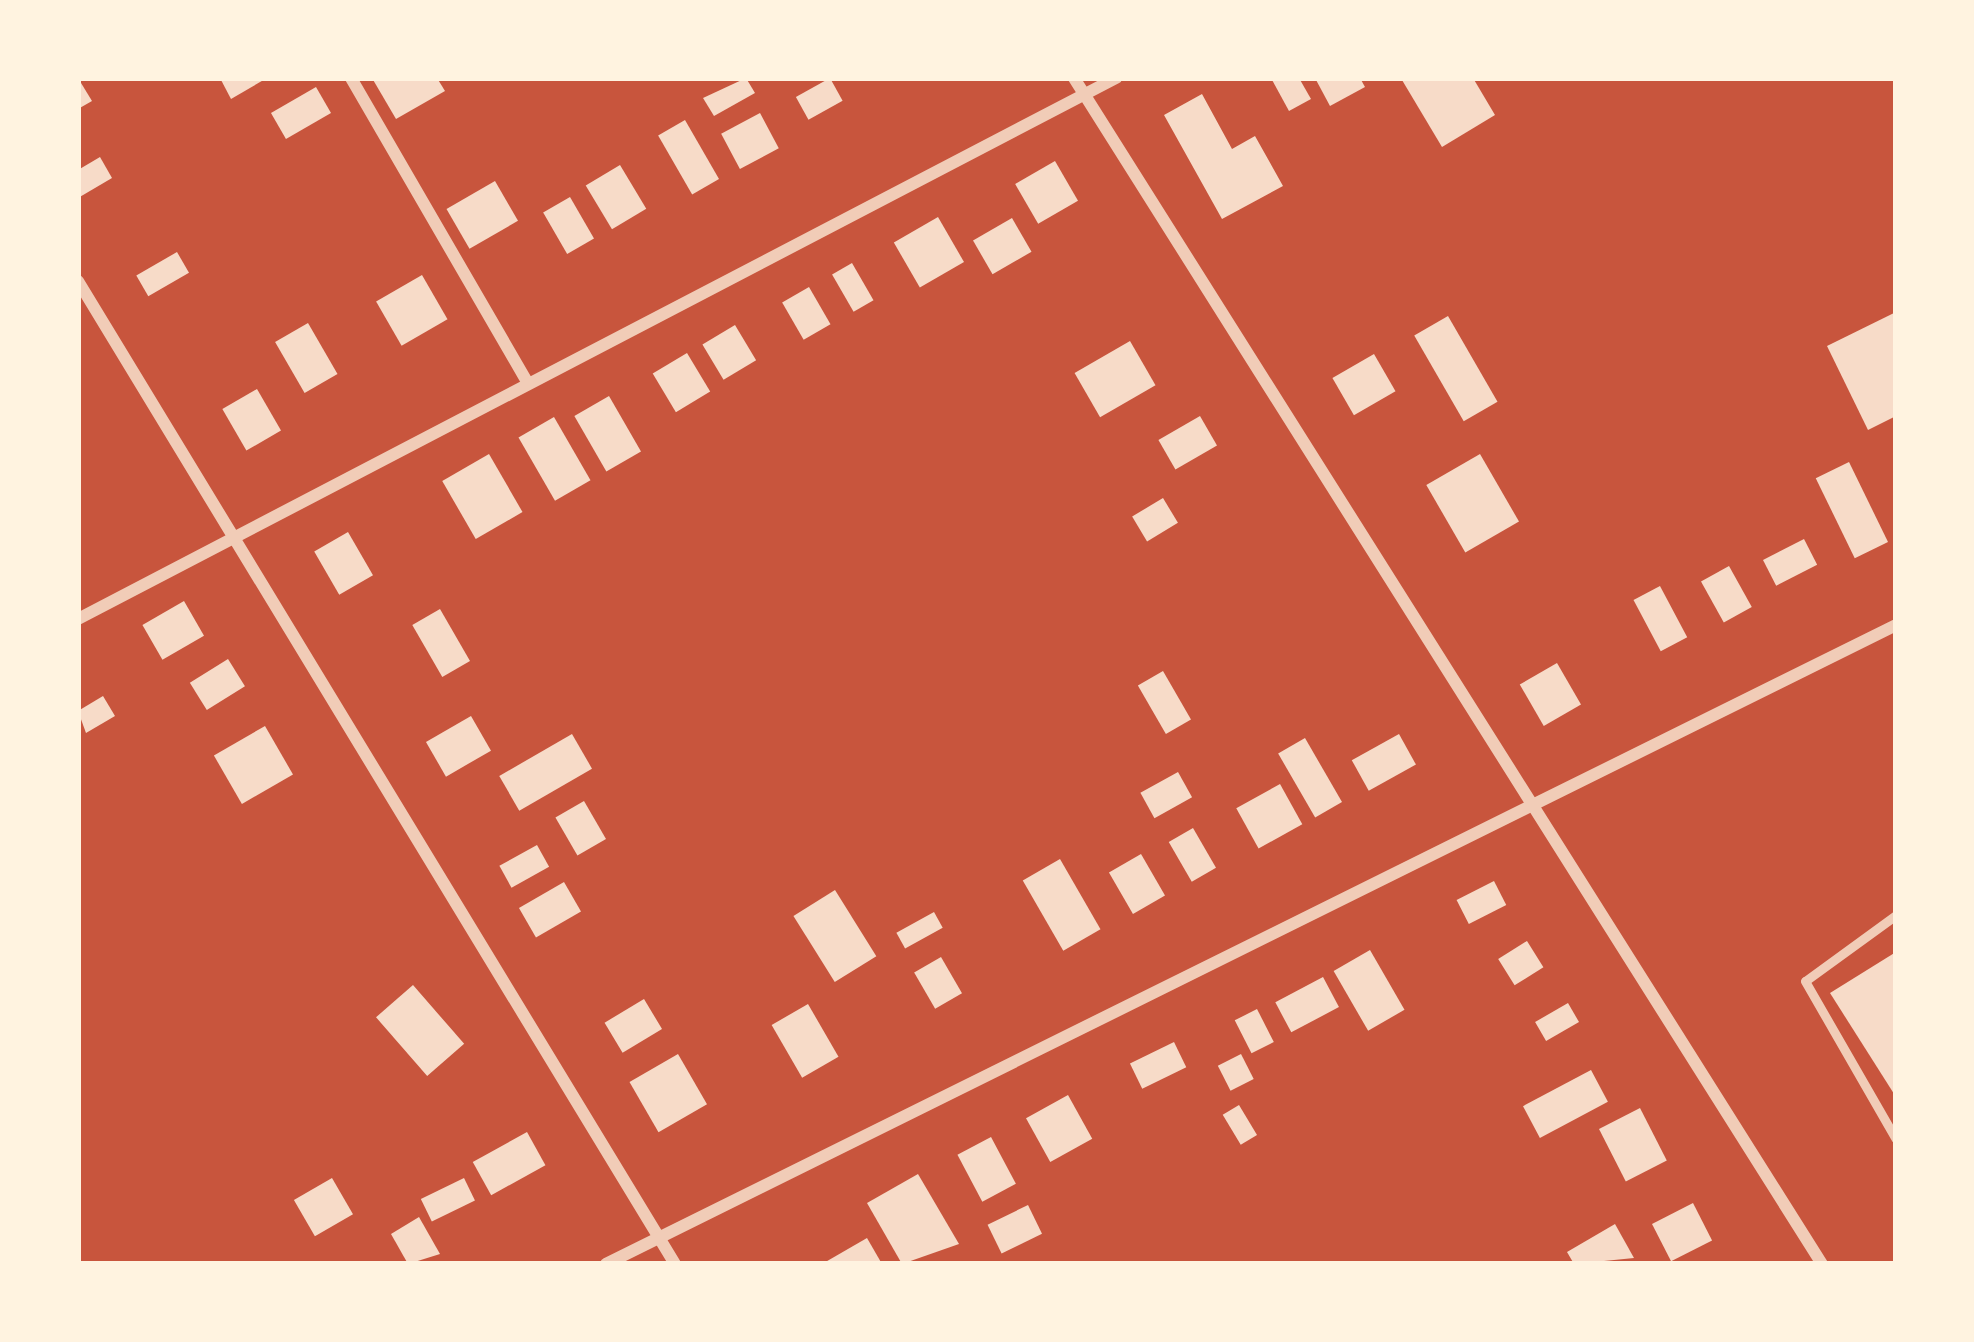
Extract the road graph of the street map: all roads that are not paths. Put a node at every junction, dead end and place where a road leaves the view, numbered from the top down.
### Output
1 (351, 78) edge
2 (1074, 78) edge
3 (1116, 78) edge
4 (1084, 94) junction
5 (78, 280) edge
6 (528, 383) junction
7 (239, 535) junction
8 (78, 619) edge
9 (1896, 625) edge
10 (1530, 806) junction
11 (1896, 915) edge
12 (1896, 1139) edge
13 (661, 1237) junction
14 (606, 1264) edge
15 (675, 1264) edge
16 (1822, 1264) edge

1 - 6 street
2 - 4 street
3 - 4 street
4 - 6 street
4 - 10 street
5 - 7 street
6 - 7 street
7 - 8 street
7 - 13 street
9 - 10 street
10 - 13 street
10 - 16 street
11 - 12 lane
13 - 14 street
13 - 15 street

